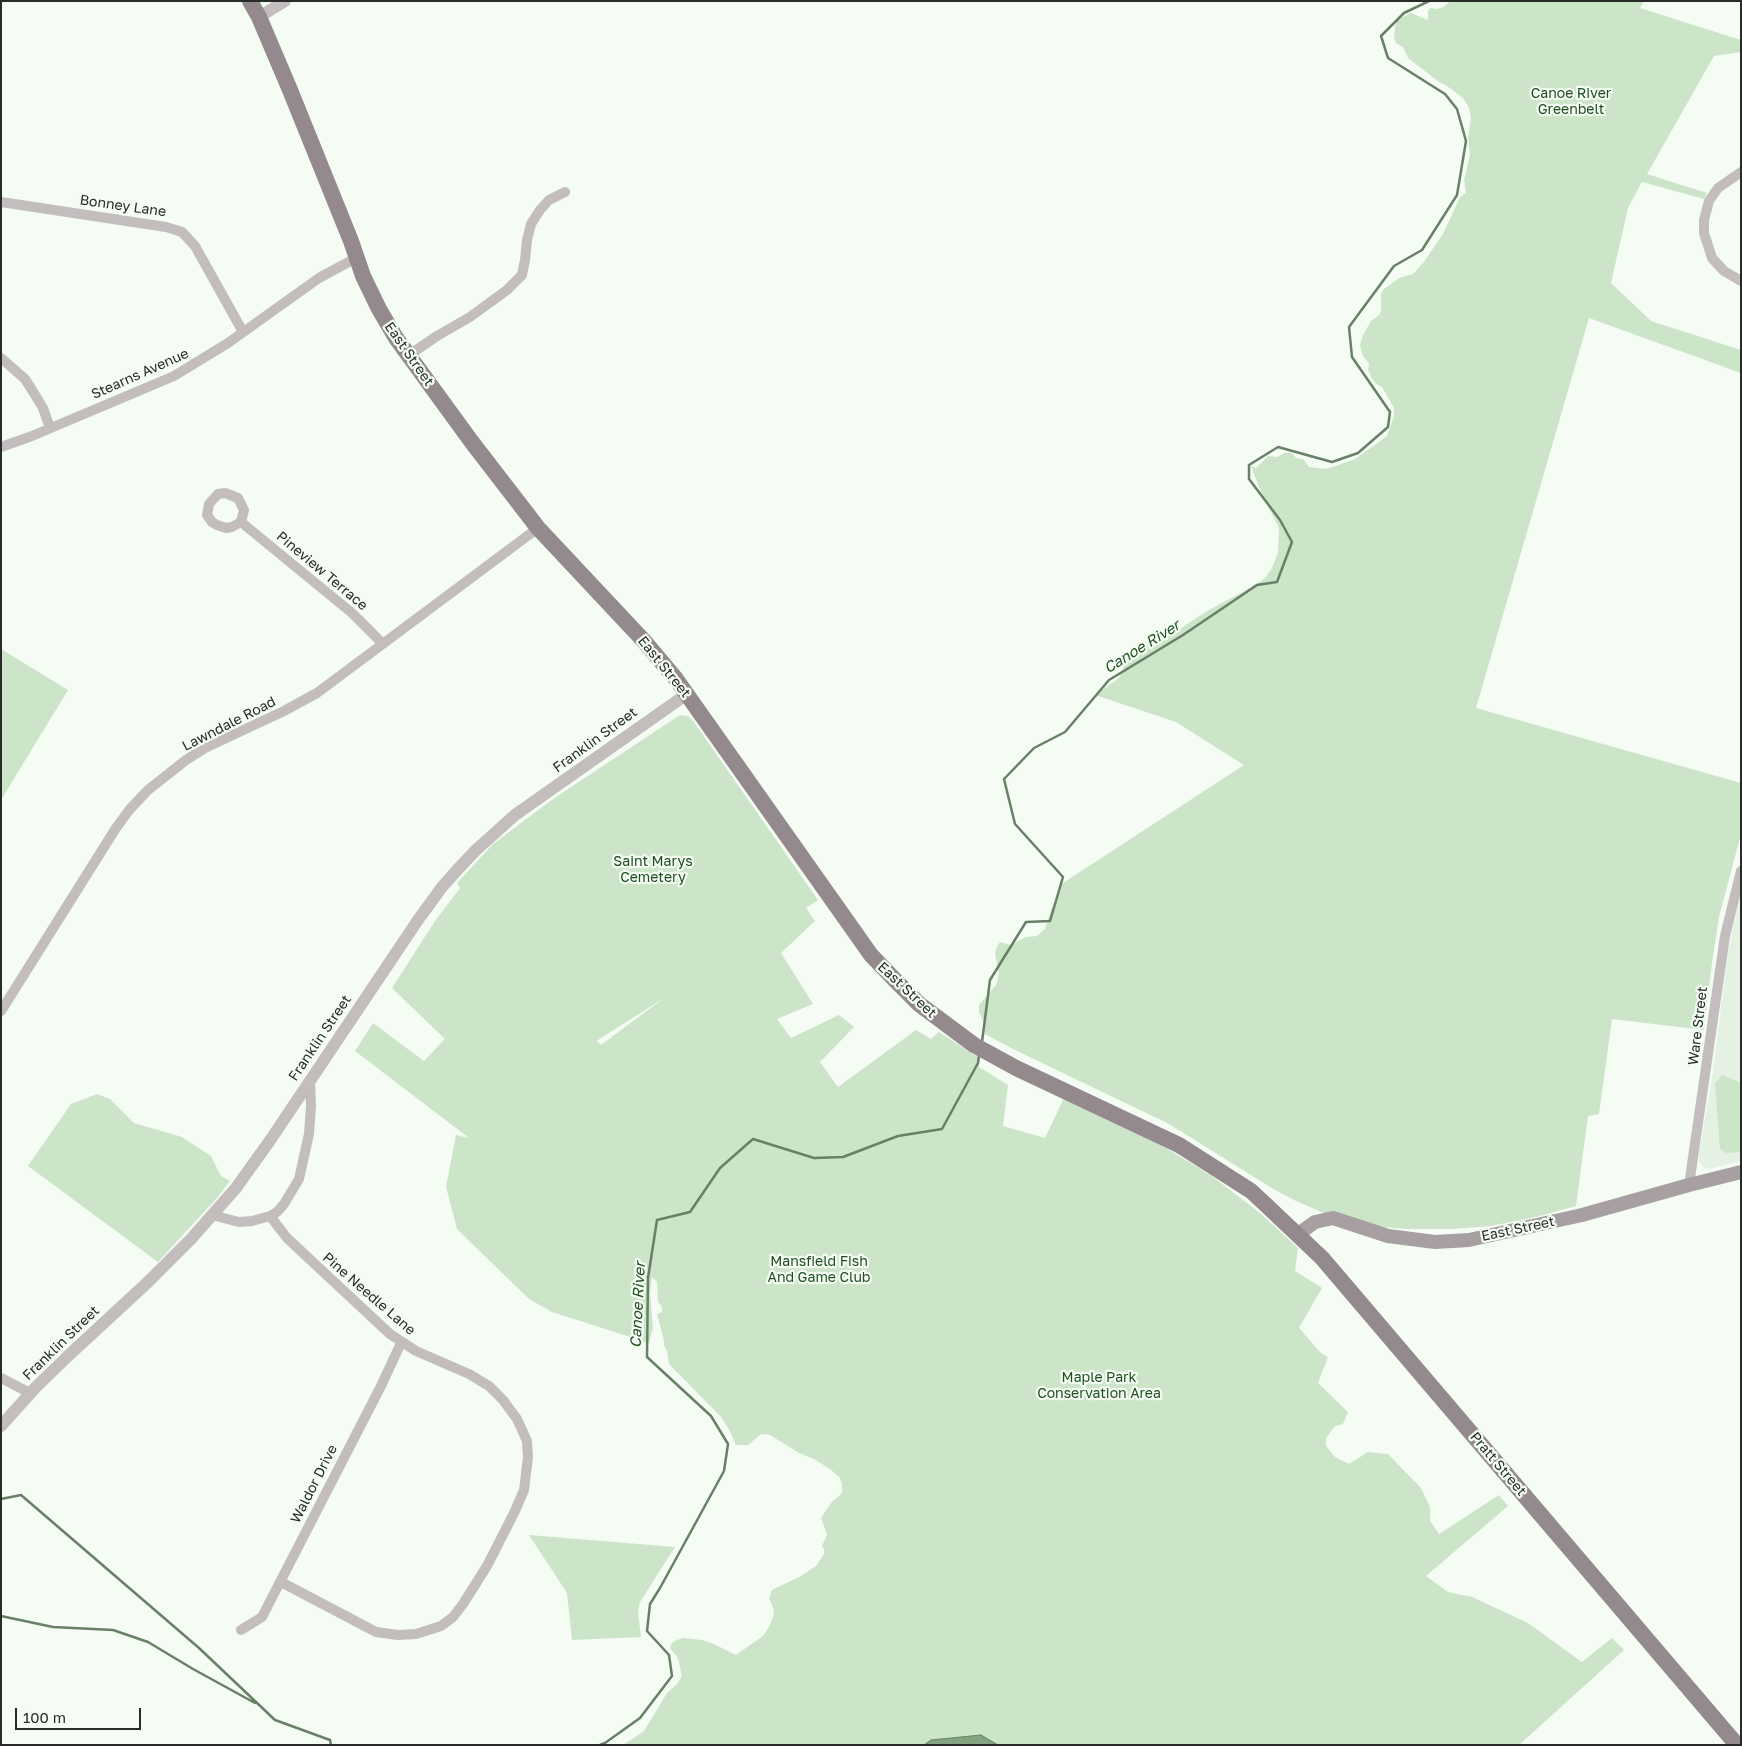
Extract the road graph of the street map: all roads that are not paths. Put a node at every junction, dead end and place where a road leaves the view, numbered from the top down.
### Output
1 (250, 1) edge
2 (285, 1) edge
3 (259, 17) junction
4 (1741, 172) edge
5 (565, 192) dead end
6 (1, 202) edge
7 (356, 258) junction
8 (1741, 281) edge
9 (243, 332) junction
10 (409, 355) junction
11 (1, 358) edge
12 (50, 428) junction
13 (1, 447) edge
14 (241, 522) dead end
15 (538, 528) junction
16 (383, 644) junction
17 (687, 694) junction
18 (1741, 871) edge
19 (1, 1011) edge
20 (310, 1079) junction
21 (1741, 1172) edge
22 (1689, 1184) junction
23 (1251, 1191) joint
24 (212, 1215) junction
25 (270, 1216) junction
26 (1298, 1234) junction
27 (401, 1342) junction
28 (1, 1378) edge
29 (30, 1393) junction
30 (1, 1426) edge
31 (281, 1582) junction
32 (242, 1630) dead end
33 (1737, 1745) edge

1 - 3 main road, East Street
2 - 3 street
3 - 7 main road, East Street
4 - 8 street
5 - 10 street
6 - 9 street, Bonney Lane
7 - 9 street, Stearns Avenue
7 - 10 main road, East Street
9 - 12 street, Stearns Avenue
10 - 15 main road, East Street
11 - 12 street
12 - 13 street, Stearns Avenue
14 - 16 street, Pineview Terrace
15 - 16 street, Lawndale Road
15 - 17 main road, East Street
16 - 19 street, Lawndale Road
17 - 20 street, Franklin Street
17 - 23 main road, East Street
18 - 22 street, Ware Street
20 - 24 street, Franklin Street
20 - 25 street
21 - 22 main road, East Street
22 - 26 main road, East Street
23 - 26 main road, Pratt Street
24 - 25 street
24 - 29 street, Franklin Street
25 - 27 street, Pine Needle Lane
26 - 33 main road, Pratt Street
27 - 31 street, Waldor Drive
27 - 31 street, Pine Needle Lane
28 - 29 street
29 - 30 street, Franklin Street
31 - 32 street, Waldor Drive

